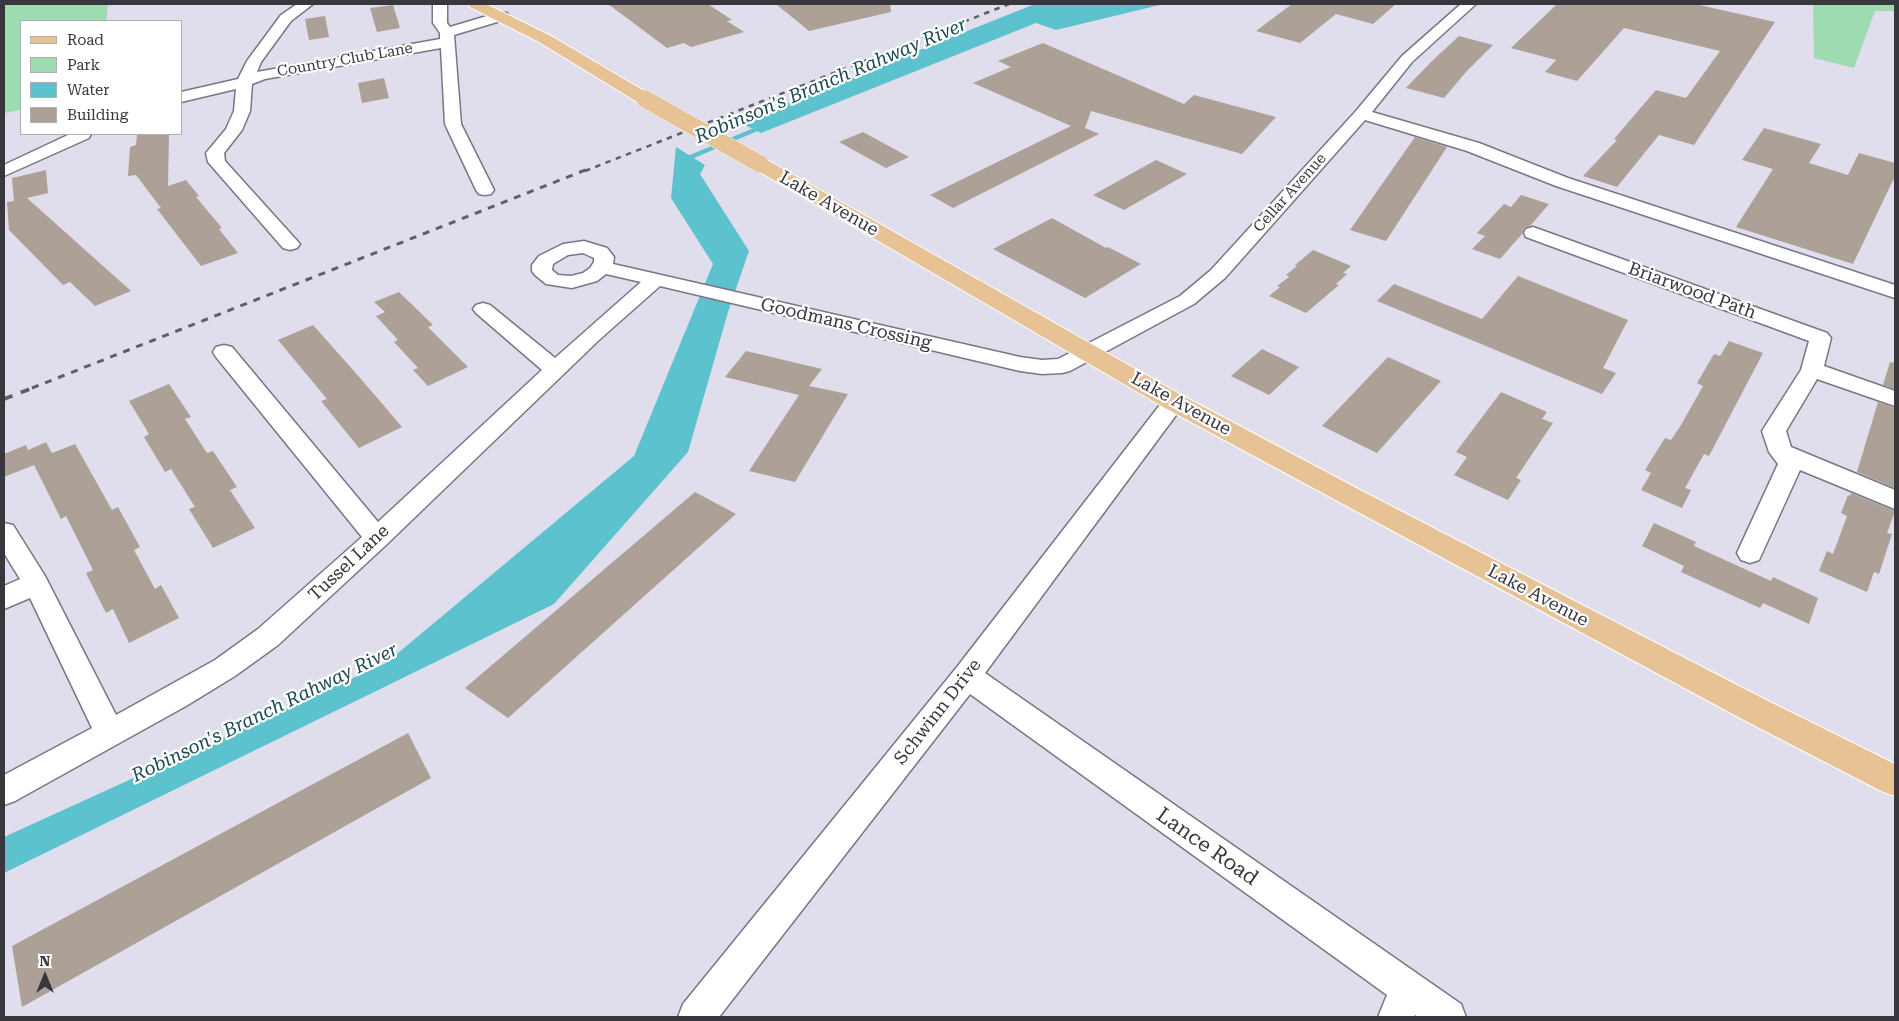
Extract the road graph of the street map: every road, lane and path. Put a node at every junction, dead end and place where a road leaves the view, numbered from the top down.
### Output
1 (306, 4) edge
2 (440, 4) edge
3 (481, 4) edge
4 (1469, 4) edge
5 (502, 16) junction
6 (447, 42) junction
7 (244, 82) junction
8 (182, 97) edge
9 (1362, 114) junction
10 (81, 135) edge
11 (4, 170) edge
12 (485, 190) dead end
13 (1533, 233) dead end
14 (290, 244) dead end
15 (602, 267) dead end
16 (655, 280) junction
17 (1895, 292) edge
18 (483, 310) dead end
19 (224, 352) dead end
20 (1088, 352) junction
21 (555, 370) junction
22 (1812, 370) junction
23 (1895, 398) edge
24 (1174, 402) junction
25 (1781, 452) junction
26 (1895, 500) edge
27 (4, 532) edge
28 (377, 538) junction
29 (1750, 553) dead end
30 (36, 583) junction
31 (4, 598) edge
32 (967, 676) junction
33 (110, 734) junction
34 (1895, 781) edge
35 (4, 791) edge
36 (1402, 1003) edge
37 (696, 1017) edge
38 (1448, 1017) edge

1 - 7 street
2 - 6 street
3 - 5 main road, Lake Avenue
4 - 9 street, Cellar Avenue
5 - 6 street
5 - 20 main road, Lake Avenue, bridge
6 - 7 street, Country Club Lane
6 - 12 street
7 - 8 street, Country Club Lane
7 - 14 street
9 - 17 street
9 - 20 street, Cellar Avenue
10 - 11 street
13 - 22 street, Briarwood Path
15 - 16 street, Goodmans Crossing
16 - 20 street, Goodmans Crossing
16 - 21 street, Tussel Lane
18 - 21 street
19 - 28 street
20 - 24 main road, Lake Avenue
21 - 28 street, Tussel Lane
22 - 23 street
22 - 25 street, Briarwood Path
24 - 32 street, Schwinn Drive
24 - 34 main road, Lake Avenue
25 - 26 street
25 - 29 street, Briarwood Path
27 - 30 street
28 - 33 street, Tussel Lane
30 - 31 street
30 - 33 street
32 - 36 street, Lance Road
32 - 37 street, Schwinn Drive
33 - 35 street, Tussel Lane
36 - 38 street, Lance Road

